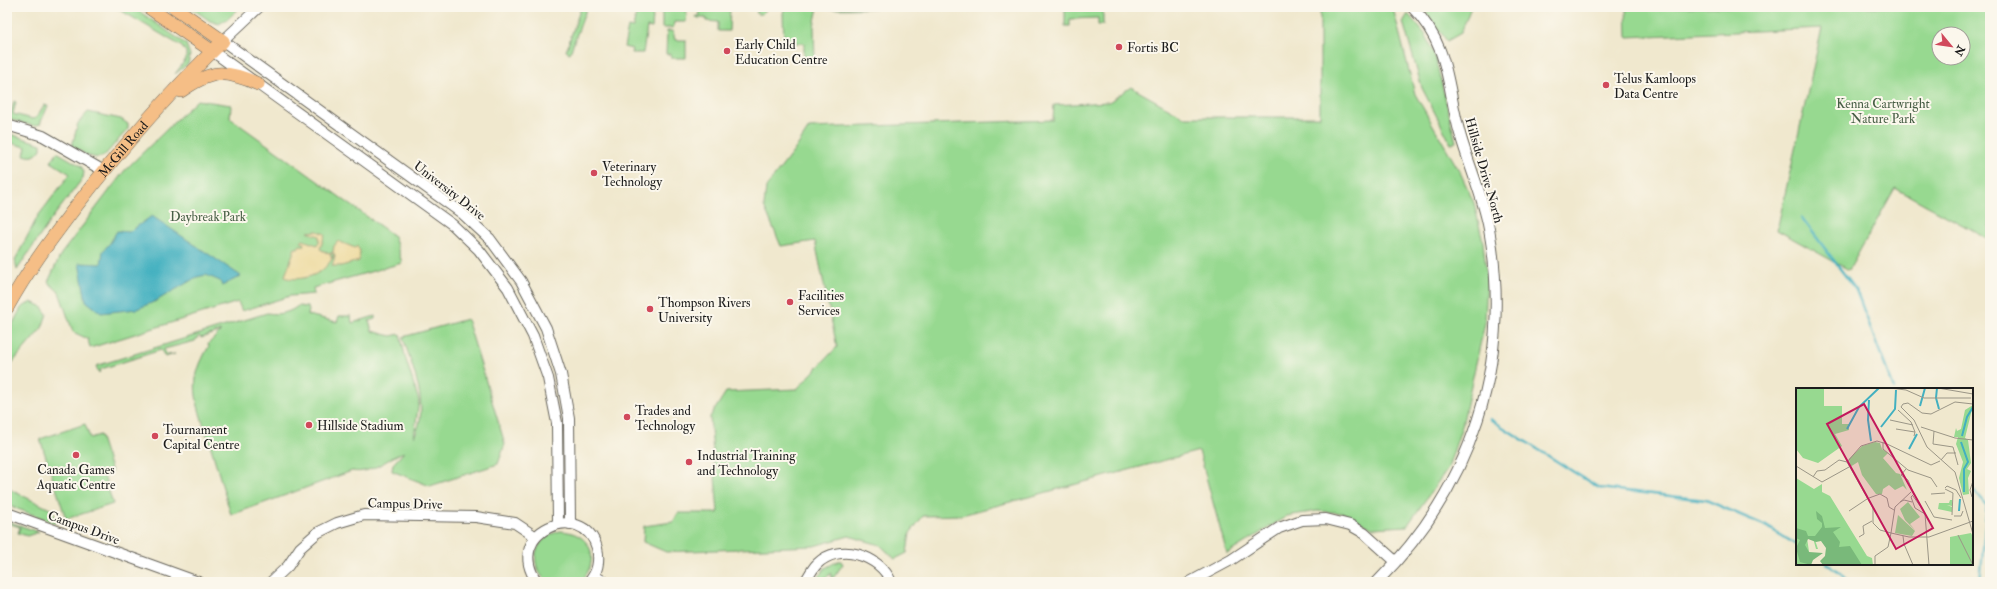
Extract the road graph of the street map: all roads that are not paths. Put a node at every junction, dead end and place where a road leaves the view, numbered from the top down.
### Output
1 (148, 7) edge
2 (174, 7) edge
3 (259, 7) edge
4 (1412, 7) edge
5 (223, 41) junction
6 (212, 51) junction
7 (258, 84) junction
8 (161, 105) junction
9 (7, 125) edge
10 (104, 170) junction
11 (7, 308) edge
12 (7, 513) edge
13 (1429, 520) junction
14 (558, 523) junction
15 (570, 524) junction
16 (536, 537) junction
17 (1394, 559) junction
18 (592, 579) edge
19 (198, 582) edge
20 (271, 582) edge
21 (537, 582) edge
22 (605, 582) edge
23 (805, 582) edge
24 (891, 582) edge
25 (1190, 582) edge
26 (1372, 582) edge
27 (1377, 582) edge

1 - 6 main road
2 - 5 main road
3 - 5 street, McGill Road
4 - 13 street, Hillside Drive North
5 - 6 main road, McGill Road
5 - 15 street, University Drive
6 - 7 street, University Drive
6 - 8 main road, McGill Road
7 - 8 main road
7 - 14 street, University Drive
8 - 10 main road, McGill Road
9 - 10 street
10 - 11 main road, McGill Road
12 - 19 street, Campus Drive
13 - 17 street
13 - 27 street, Hillside Drive North
14 - 15 street
14 - 16 street
15 - 18 street
16 - 20 street, Campus Drive
16 - 21 street
17 - 25 street
17 - 26 street
18 - 22 street
23 - 24 street

